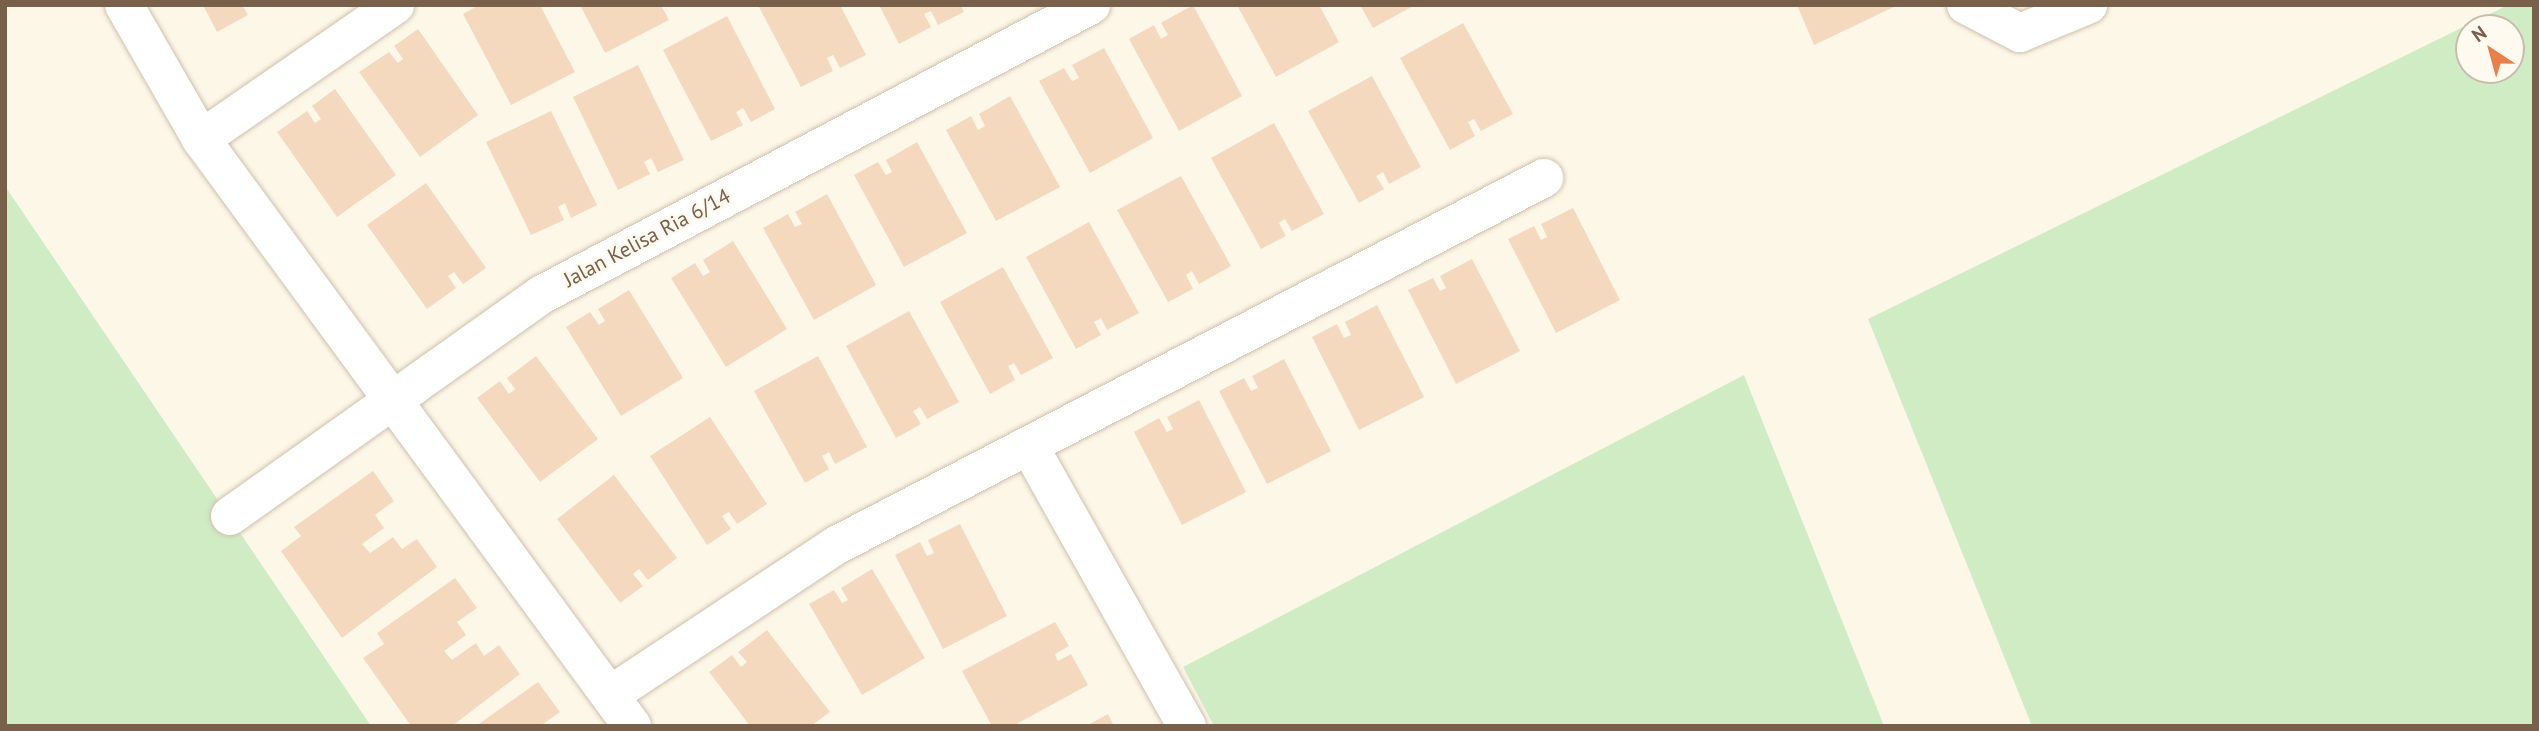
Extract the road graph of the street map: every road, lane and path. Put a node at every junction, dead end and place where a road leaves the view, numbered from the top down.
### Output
1 (124, 5) edge
2 (395, 5) edge
3 (1091, 5) edge
4 (1966, 5) edge
5 (2088, 5) edge
6 (201, 139) junction
7 (1544, 178) dead end
8 (390, 402) junction
9 (1029, 446) junction
10 (230, 516) dead end
11 (610, 695) junction
12 (632, 726) edge
13 (1187, 726) edge

1 - 6 street
2 - 6 street
3 - 8 street, Jalan Kelisa Ria 6/14
4 - 5 street
6 - 8 street
7 - 9 street
8 - 10 street, Jalan Kelisa Ria 6/14
8 - 11 street
9 - 11 street
9 - 13 street
11 - 12 street

